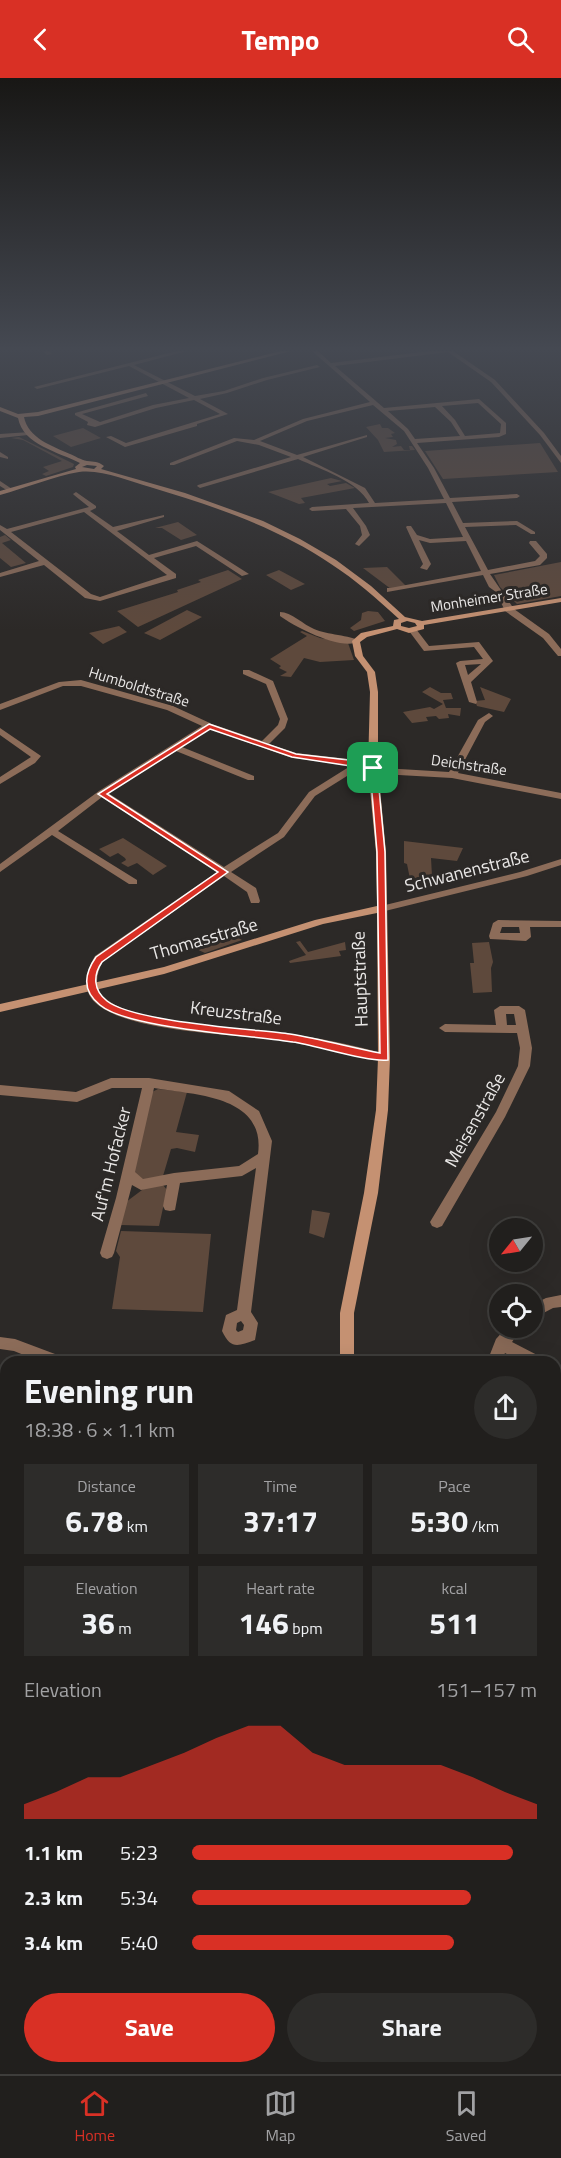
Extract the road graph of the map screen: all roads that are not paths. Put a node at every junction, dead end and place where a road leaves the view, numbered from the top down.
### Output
1 (45, 444) edge
2 (222, 444) edge
3 (263, 444) edge
4 (338, 444) edge
5 (416, 444) edge
6 (547, 444) edge
7 (549, 444) edge
8 (0, 454) edge
9 (295, 457) junction
10 (6, 458) dead end
11 (561, 460) edge
12 (84, 463) junction
13 (172, 464) dead end
14 (558, 469) dead end
15 (80, 470) junction
16 (97, 470) junction
17 (0, 483) edge
18 (200, 486) dead end
19 (476, 488) dead end
20 (10, 490) junction
21 (0, 492) edge
22 (76, 494) dead end
23 (518, 496) dead end
24 (484, 498) junction
25 (449, 501) junction
26 (373, 505) junction
27 (348, 507) junction
28 (312, 509) dead end
29 (85, 510) junction
30 (162, 516) dead end
31 (461, 525) junction
32 (409, 527) dead end
33 (3, 529) edge
34 (111, 530) junction
35 (532, 533) dead end
36 (414, 536) junction
37 (468, 539) junction
38 (430, 541) junction
39 (533, 543) dead end
40 (359, 544) dead end
41 (418, 546) junction
42 (149, 557) junction
43 (45, 562) junction
44 (424, 568) dead end
45 (486, 572) junction
46 (245, 574) dead end
47 (0, 575) edge
48 (390, 590) dead end
49 (561, 600) edge
50 (509, 609) junction
51 (283, 614) dead end
52 (403, 619) junction
53 (421, 623) junction
54 (397, 627) junction
55 (413, 631) junction
56 (356, 641) junction
57 (561, 654) edge
58 (489, 660) junction
59 (246, 672) dead end
60 (466, 681) junction
61 (473, 702) dead end
62 (0, 706) edge
63 (489, 716) dead end
64 (209, 726) junction
65 (0, 731) edge
66 (262, 746) junction
67 (175, 747) junction
68 (360, 764) junction
69 (373, 768) junction
70 (452, 775) junction
71 (1, 778) edge
72 (251, 778) dead end
73 (102, 794) junction
74 (561, 796) edge
75 (50, 830) junction
76 (561, 862) edge
77 (0, 869) edge
78 (224, 872) junction
79 (133, 882) dead end
80 (255, 901) dead end
81 (381, 909) junction
82 (561, 924) edge
83 (525, 925) dead end
84 (92, 987) junction
85 (0, 1008) edge
86 (445, 1028) dead end
87 (502, 1028) junction
88 (523, 1029) junction
89 (384, 1058) junction
90 (149, 1083) junction
91 (0, 1090) edge
92 (263, 1157) junction
93 (242, 1171) junction
94 (129, 1175) junction
95 (174, 1178) junction
96 (261, 1179) junction
97 (141, 1185) junction
98 (123, 1198) junction
99 (170, 1206) dead end
100 (437, 1222) dead end
101 (107, 1253) dead end
102 (561, 1301) edge
103 (543, 1307) edge
104 (244, 1314) dead end
105 (506, 1338) edge
106 (0, 1343) edge
107 (501, 1344) junction
108 (43, 1356) edge
109 (347, 1356) edge
110 (496, 1356) edge
111 (524, 1356) edge

1 - 12 street
2 - 13 street
3 - 9 street
4 - 9 street
5 - 25 street
6 - 14 street
7 - 11 street
8 - 10 street
9 - 18 street
9 - 26 street
12 - 15 street
12 - 16 street
15 - 16 street
15 - 20 street
16 - 52 street
17 - 20 street
19 - 24 street
20 - 21 street
22 - 29 street
23 - 24 street
24 - 25 street
25 - 26 street
25 - 31 street
26 - 27 street
27 - 28 street
27 - 40 street
29 - 33 street
29 - 34 street
30 - 34 street
31 - 35 street
31 - 37 street
32 - 36 street
33 - 43 street
34 - 42 street
36 - 38 street
36 - 41 street
37 - 38 street
37 - 45 street
38 - 41 street
39 - 45 street
41 - 44 street
42 - 43 street
42 - 46 street
43 - 47 street
45 - 48 street
45 - 50 street
49 - 50 street, Monheimer Straße
50 - 53 street, Monheimer Straße
50 - 57 street
51 - 56 street
52 - 53 street
52 - 54 street
53 - 55 street
54 - 55 street
54 - 56 street
55 - 58 street
56 - 69 street, Hauptstraße
58 - 60 street
58 - 60 street
59 - 66 street
60 - 61 street
62 - 64 street, Humboldtstraße
63 - 70 street
64 - 66 street, Humboldtstraße
64 - 67 street
65 - 71 street
66 - 68 street, Humboldtstraße
67 - 72 street
67 - 73 street
68 - 69 street, Humboldtstraße
68 - 78 street
69 - 70 street, Deichstraße
69 - 81 street, Hauptstraße
70 - 74 street, Deichstraße
73 - 75 street
73 - 78 street
75 - 77 street
75 - 79 street
76 - 81 street, Schwanenstraße
78 - 80 street
78 - 84 street
81 - 84 street, Thomasstraße
81 - 89 street, Hauptstraße
82 - 83 street
84 - 85 street, Thomasstraße
84 - 89 street, Kreuzstraße
86 - 87 street
87 - 88 street
87 - 88 street
88 - 100 street, Meisenstraße
89 - 109 street, Hauptstraße
90 - 91 street
90 - 92 street
90 - 94 street, Auf'm Hofacker
92 - 93 street
92 - 96 street
93 - 95 street
93 - 96 street
94 - 97 street
94 - 98 street, Auf'm Hofacker
95 - 97 street
95 - 99 street
96 - 104 street
97 - 98 street
98 - 101 street, Auf'm Hofacker
102 - 103 street
105 - 107 street
106 - 108 street
107 - 110 street
107 - 111 street

